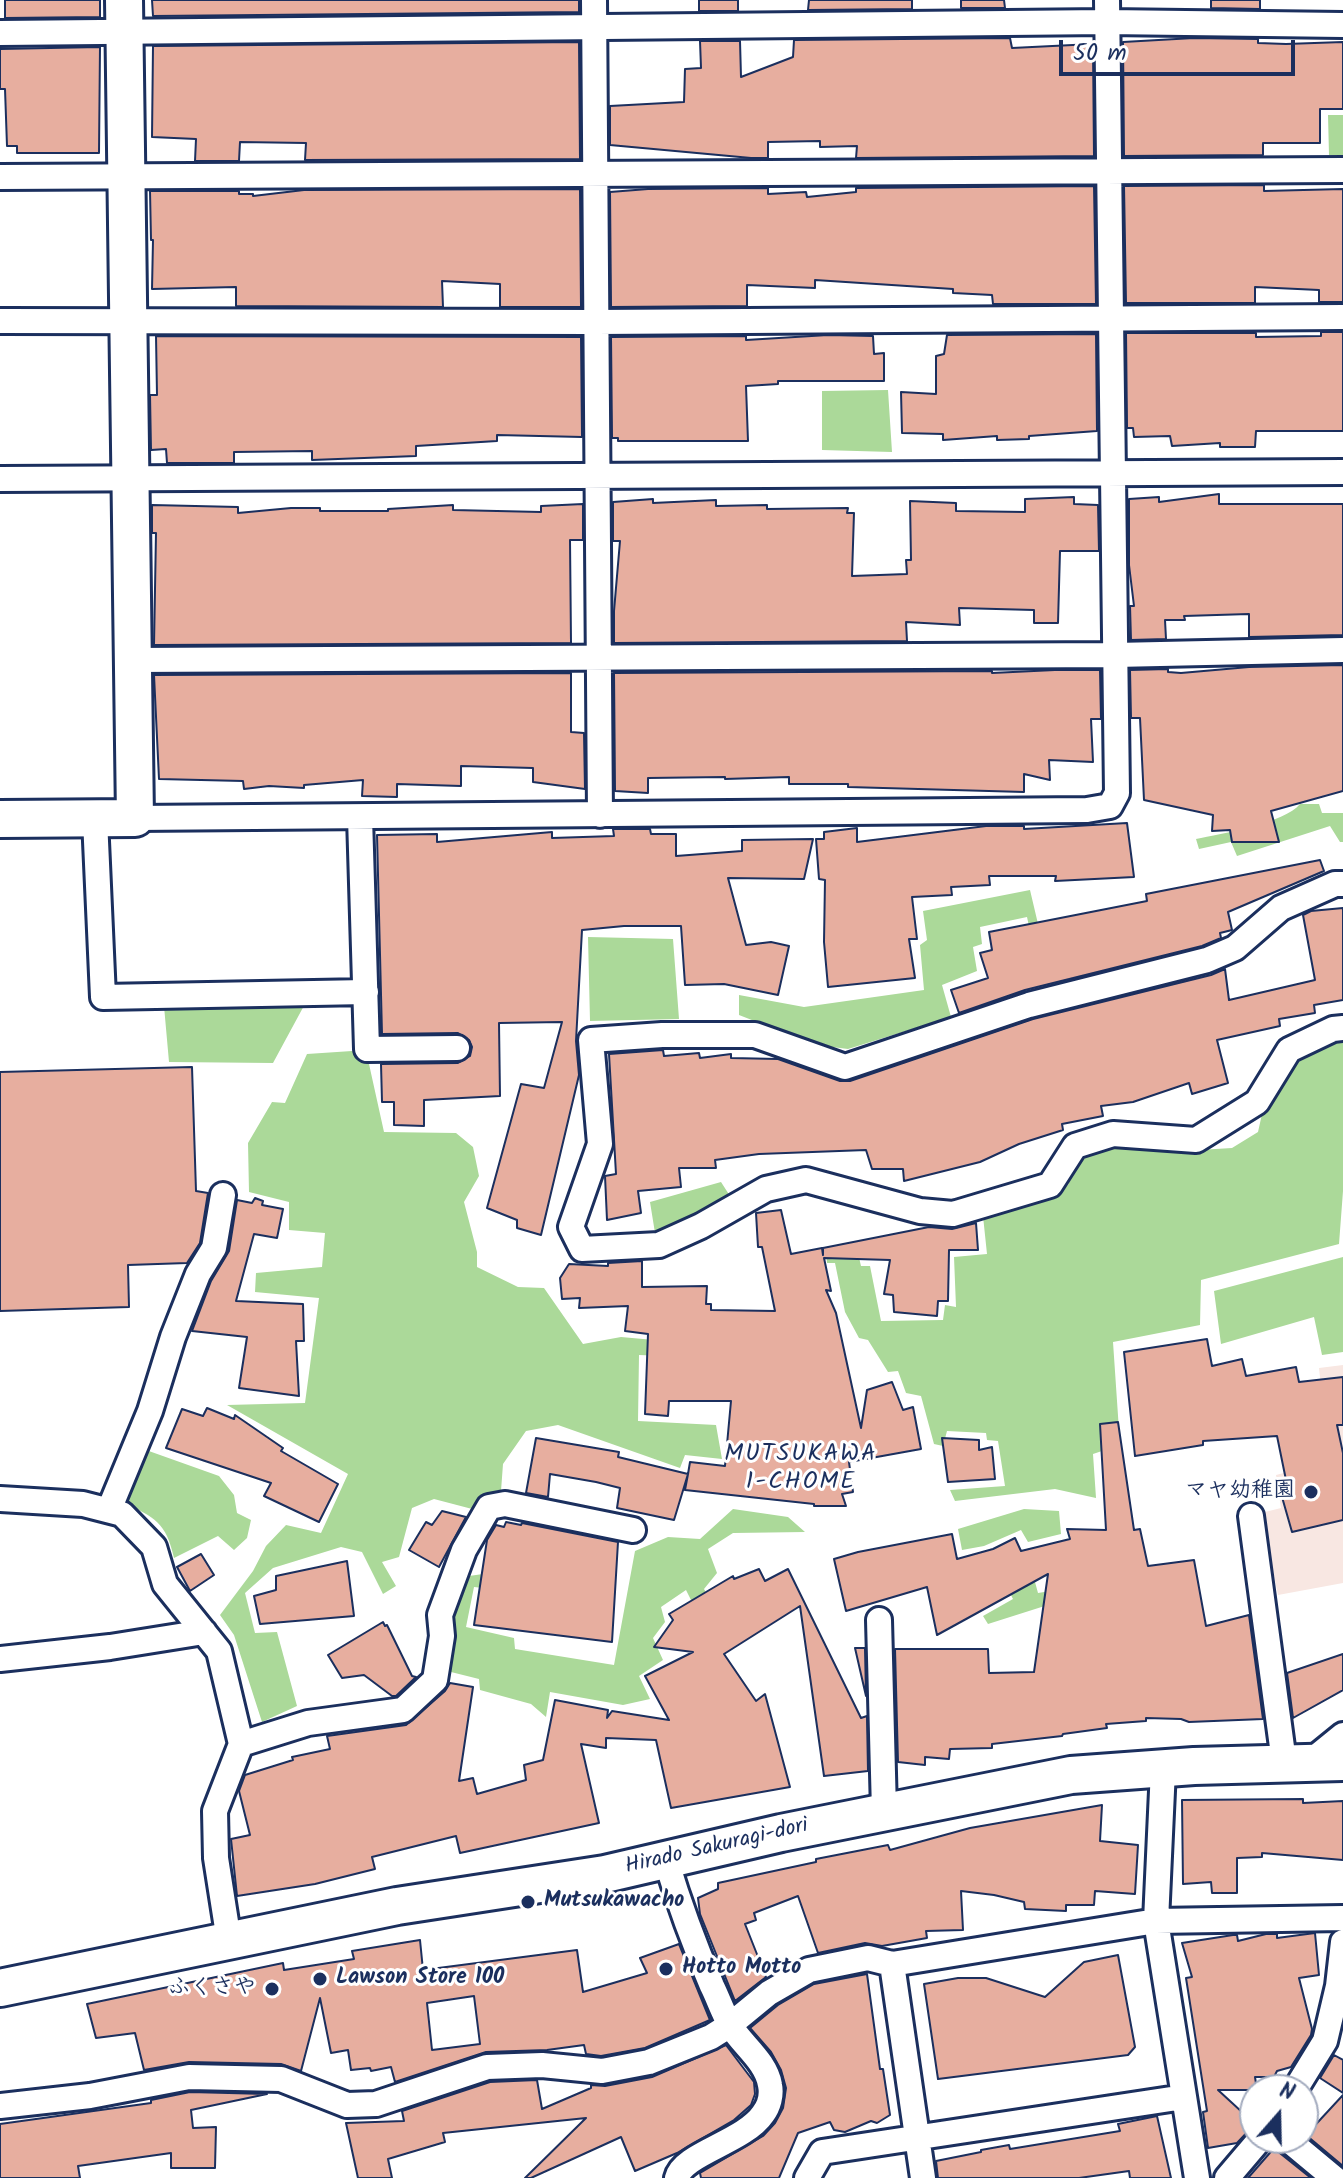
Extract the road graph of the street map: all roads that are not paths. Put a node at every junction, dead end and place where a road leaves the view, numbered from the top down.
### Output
1 (594, 0) edge
2 (1107, 11) edge
3 (124, 17) edge
4 (1343, 25) edge
5 (595, 28) junction
6 (0, 33) edge
7 (1343, 170) edge
8 (1110, 171) junction
9 (596, 174) junction
10 (126, 175) junction
11 (0, 177) edge
12 (1343, 317) edge
13 (1111, 318) junction
14 (0, 321) edge
15 (128, 322) junction
16 (597, 322) junction
17 (1343, 472) edge
18 (1113, 474) junction
19 (598, 475) junction
20 (0, 479) edge
21 (131, 479) junction
22 (1343, 650) edge
23 (1115, 655) junction
24 (599, 656) junction
25 (133, 660) junction
26 (600, 815) junction
27 (360, 817) junction
28 (135, 818) junction
29 (0, 819) edge
30 (95, 819) junction
31 (1343, 884) edge
32 (366, 992) junction
33 (1343, 1028) edge
34 (457, 1048) dead end
35 (223, 1195) dead end
36 (0, 1499) edge
37 (109, 1510) junction
38 (1251, 1516) dead end
39 (633, 1530) dead end
40 (879, 1620) dead end
41 (204, 1632) junction
42 (0, 1659) edge
43 (1343, 1735) edge
44 (241, 1744) junction
45 (1313, 1762) edge
46 (1163, 1769) junction
47 (884, 1811) junction
48 (666, 1860) junction
49 (1343, 1918) edge
50 (1156, 1921) junction
51 (229, 1941) junction
52 (1343, 1942) edge
53 (892, 1964) junction
54 (0, 1988) edge
55 (730, 2025) junction
56 (1305, 2074) edge
57 (1184, 2097) junction
58 (0, 2106) edge
59 (917, 2137) junction
60 (1247, 2154) edge
61 (1305, 2154) edge
62 (677, 2178) edge
63 (807, 2178) edge
64 (923, 2178) edge
65 (1197, 2178) edge
66 (1227, 2178) edge
67 (1334, 2178) edge

1 - 5 street
2 - 4 street
2 - 5 street
2 - 8 street
3 - 5 street
3 - 6 street
3 - 10 main road
5 - 9 street
7 - 8 street
8 - 9 street
8 - 13 street
9 - 10 street
9 - 16 street
10 - 11 street
10 - 15 main road
12 - 13 street
13 - 16 street
13 - 18 street
14 - 15 street
15 - 16 street
15 - 21 main road
16 - 19 street
17 - 18 street
18 - 19 street
18 - 23 street
19 - 21 street
19 - 24 street
20 - 21 street
21 - 25 main road
22 - 23 street
23 - 24 street
23 - 26 street
24 - 25 street
24 - 26 street
25 - 28 main road
26 - 27 street
27 - 28 street
27 - 32 street
28 - 30 main road
29 - 30 main road
30 - 32 street
31 - 33 street
32 - 34 street
35 - 37 street
36 - 37 street
37 - 41 street
38 - 45 street
39 - 44 street
40 - 47 street
41 - 42 street
41 - 44 street
43 - 45 street
44 - 51 street
45 - 46 main road, Hirado Sakuragi-dori
46 - 47 main road, Hirado Sakuragi-dori
46 - 50 street
47 - 48 main road, Hirado Sakuragi-dori
48 - 51 main road, Hirado Sakuragi-dori
48 - 55 street
49 - 50 street
50 - 53 street
50 - 57 street
51 - 54 main road, Hirado Sakuragi-dori
52 - 56 street
53 - 55 street
53 - 59 street
55 - 58 street
55 - 62 street
57 - 59 street
57 - 65 street
59 - 63 street
59 - 64 street
60 - 66 street
61 - 67 street

